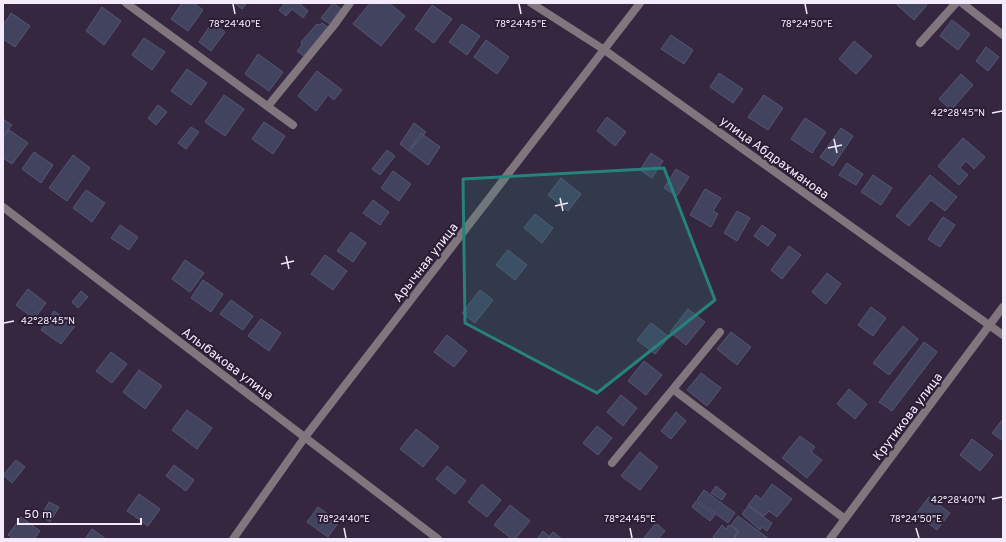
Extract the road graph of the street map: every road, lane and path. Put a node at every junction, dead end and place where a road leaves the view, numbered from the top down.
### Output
1 (126, 3) edge
2 (350, 3) edge
3 (531, 3) edge
4 (640, 3) edge
5 (956, 3) edge
6 (962, 3) edge
7 (1003, 34) edge
8 (920, 43) dead end
9 (603, 49) junction
10 (268, 106) junction
11 (292, 125) dead end
12 (3, 207) edge
13 (1003, 307) edge
14 (989, 325) junction
15 (720, 332) dead end
16 (1003, 335) edge
17 (674, 390) junction
18 (305, 437) junction
19 (612, 463) dead end
20 (845, 519) junction
21 (233, 539) edge
22 (438, 539) edge
23 (830, 539) edge

1 - 10 street
2 - 10 street
3 - 9 street, улица Абдрахманова
4 - 9 street, Арычная улица
5 - 8 street
6 - 7 street
9 - 14 street, улица Абдрахманова
9 - 18 street, Арычная улица
10 - 11 street
12 - 18 street, Алыбакова улица
13 - 14 street, Крутикова улица
14 - 16 street, улица Абдрахманова
14 - 20 street, Крутикова улица
15 - 17 street
17 - 19 street
17 - 20 street
18 - 21 street, Арычная улица
18 - 22 street, Алыбакова улица
20 - 23 street, Крутикова улица

